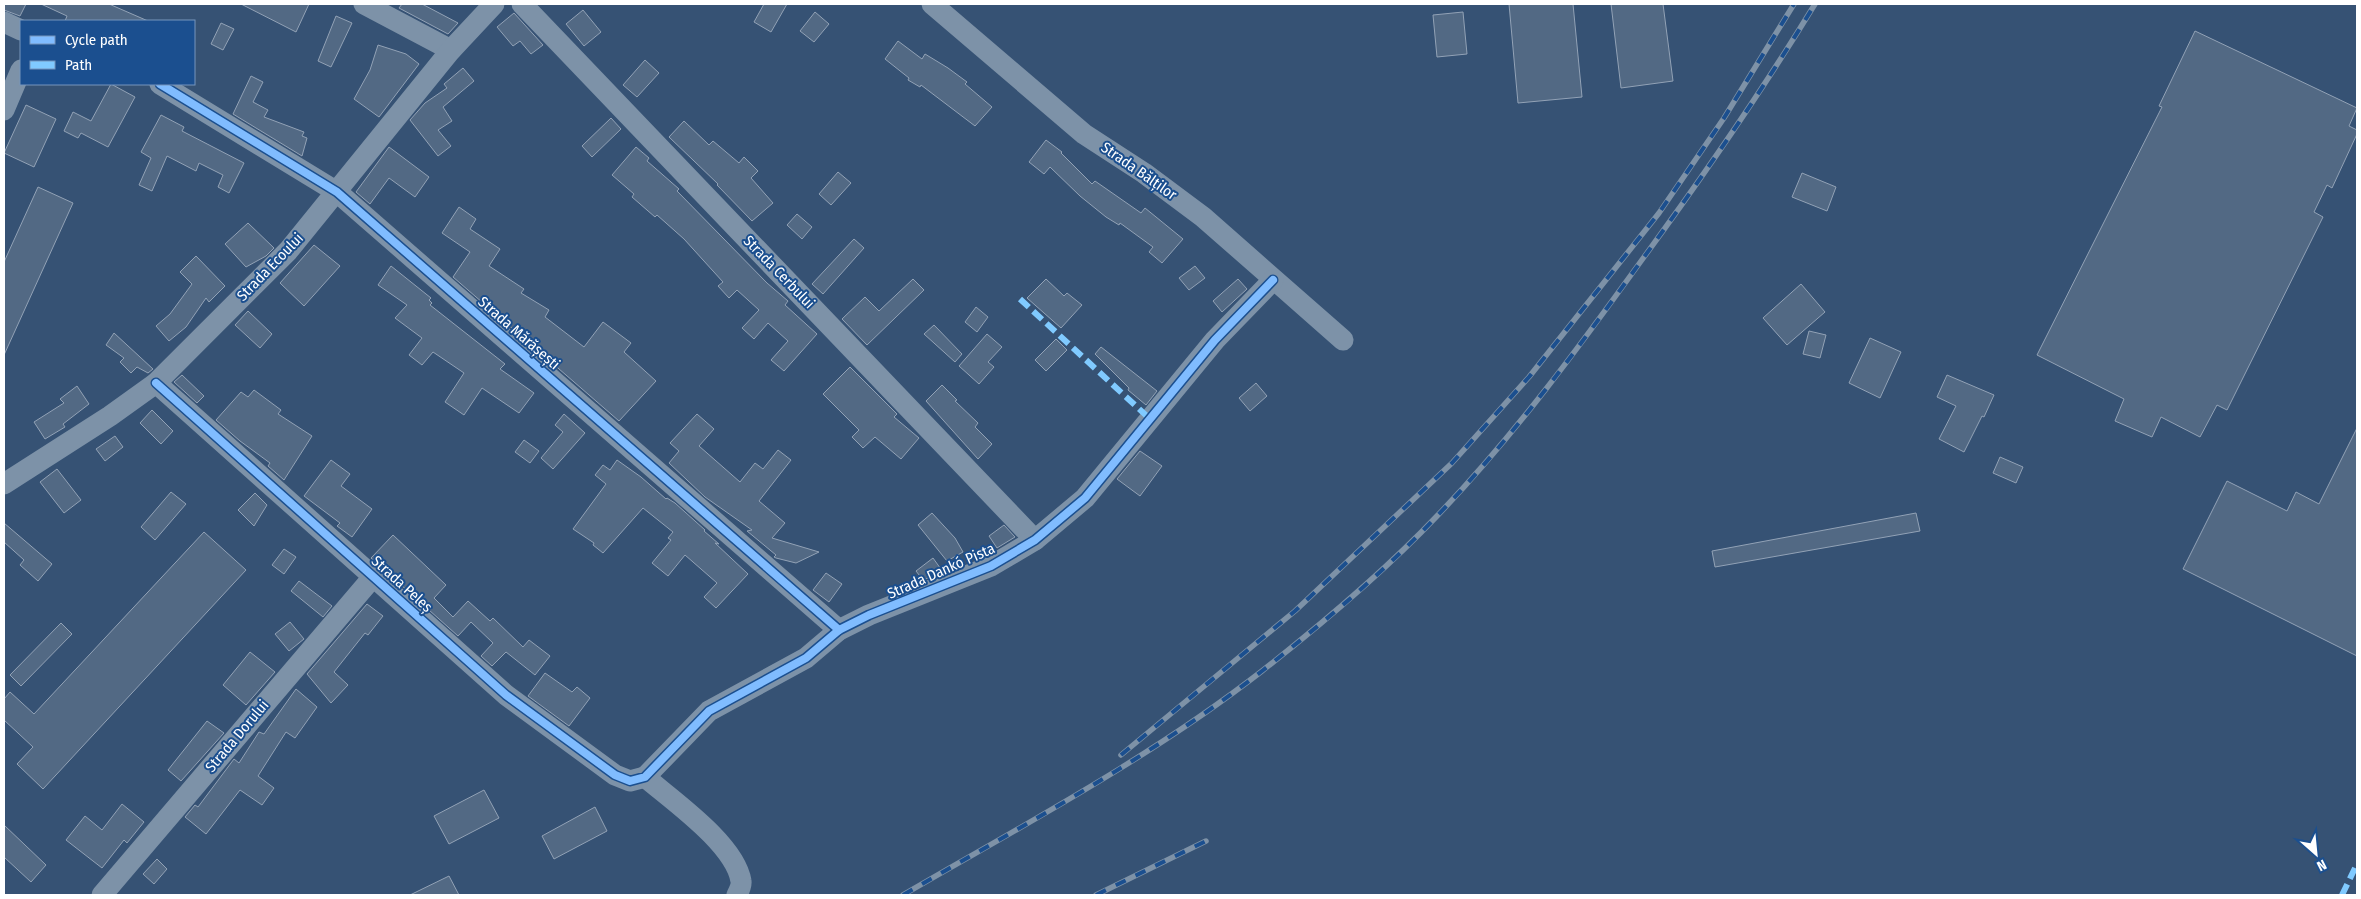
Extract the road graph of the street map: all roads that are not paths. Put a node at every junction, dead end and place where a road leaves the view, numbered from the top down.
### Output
1 (364, 4) edge
2 (494, 4) edge
3 (522, 4) edge
4 (932, 4) edge
5 (4, 22) edge
6 (20, 30) edge
7 (451, 50) junction
8 (20, 72) edge
9 (162, 85) edge
10 (4, 110) edge
11 (337, 192) junction
12 (1273, 280) junction
13 (1343, 340) dead end
14 (156, 383) junction
15 (4, 484) edge
16 (1035, 540) junction
17 (372, 576) junction
18 (839, 630) junction
19 (645, 776) junction
20 (102, 895) edge
21 (737, 895) edge

1 - 7 street
2 - 7 street, Strada Ecoului
3 - 16 street, Strada Cerbului
4 - 12 street, Strada Bălților
5 - 6 street
7 - 11 street, Strada Ecoului
8 - 10 street
9 - 11 street, Strada Mărășești
11 - 14 street, Strada Ecoului
11 - 18 street, Strada Mărășești
12 - 13 street, Strada Bălților
12 - 16 street, Strada Dankó Pista
14 - 15 street, Strada Ecoului
14 - 17 street, Strada Peleș
16 - 18 street, Strada Dankó Pista
17 - 19 street, Strada Peleș
17 - 20 street, Strada Dorului
18 - 19 street, Strada Dankó Pista
19 - 21 street

